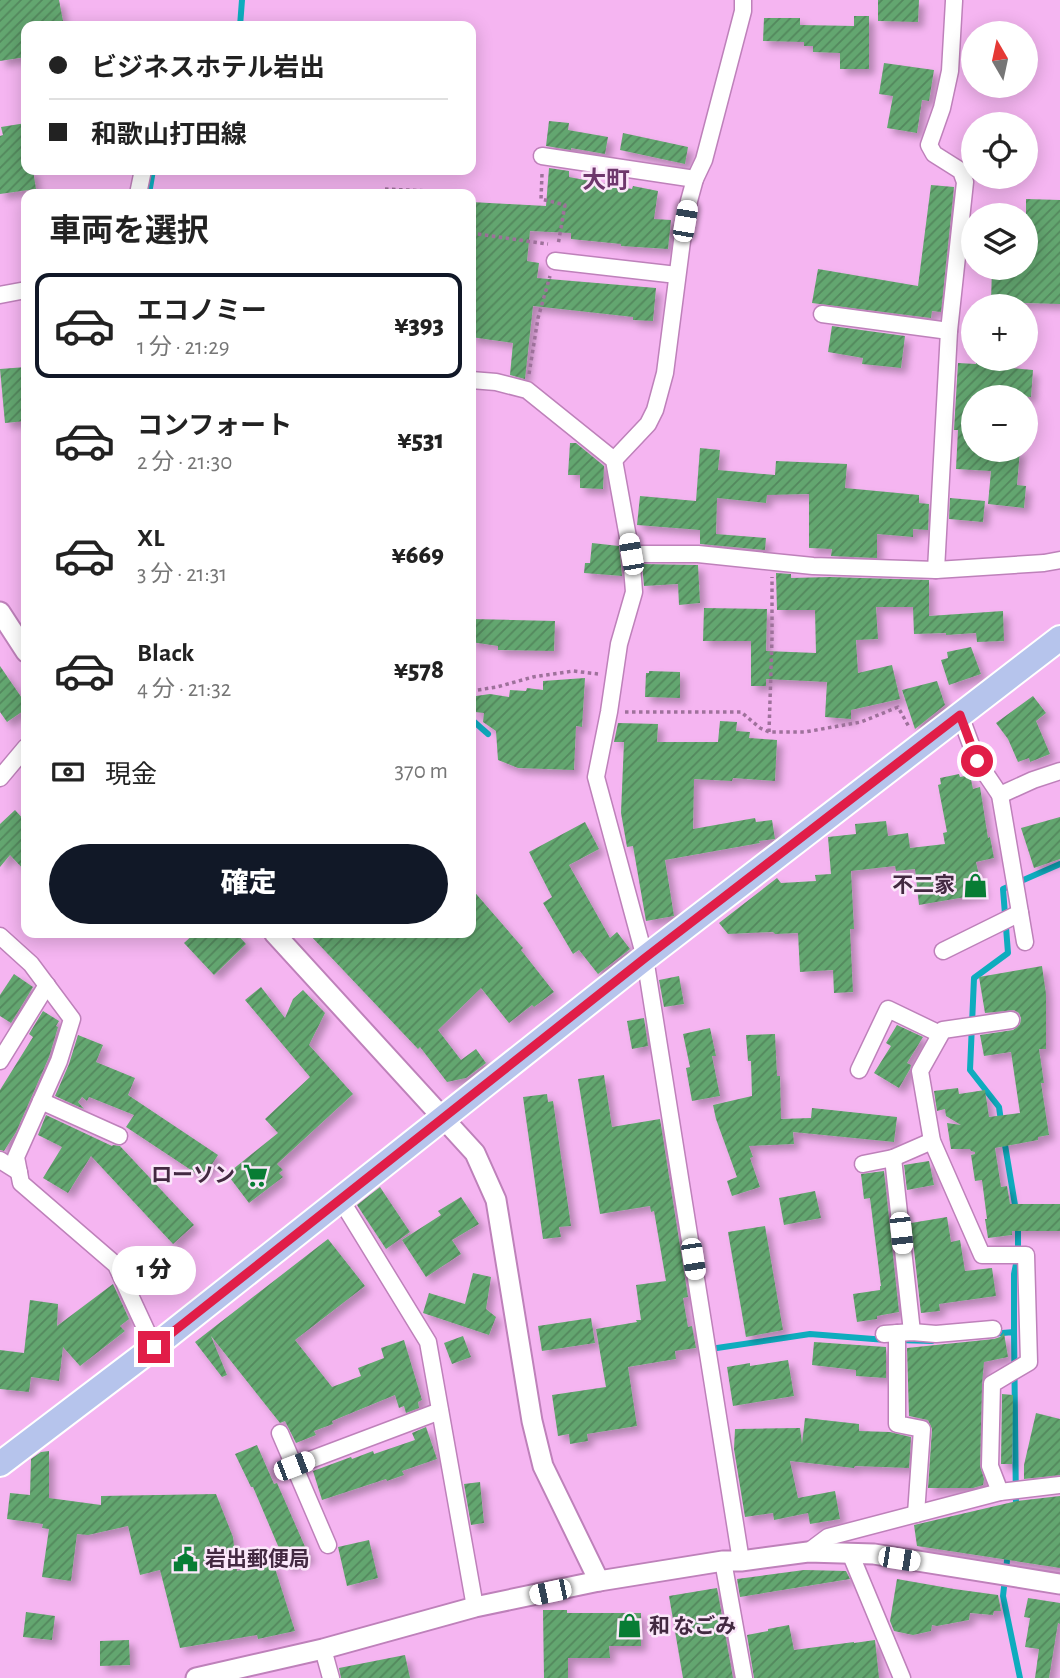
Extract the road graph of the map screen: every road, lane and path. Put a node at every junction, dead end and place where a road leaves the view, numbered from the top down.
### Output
1 (743, 0) edge
2 (954, 1) edge
3 (542, 156) dead end
4 (695, 179) junction
5 (476, 234) edge
6 (556, 253) joint
7 (677, 275) junction
8 (21, 291) edge
9 (0, 295) edge
10 (822, 314) dead end
11 (949, 331) junction
12 (476, 380) edge
13 (614, 460) junction
14 (631, 554) junction
15 (1060, 560) edge
16 (771, 561) junction
17 (936, 570) junction
18 (0, 611) edge
19 (1060, 638) edge
20 (21, 644) edge
21 (614, 676) junction
22 (476, 690) edge
23 (608, 712) junction
24 (960, 715) junction
25 (769, 732) junction
26 (919, 746) junction
27 (21, 753) edge
28 (1060, 771) edge
29 (0, 778) edge
30 (1000, 794) junction
31 (1020, 913) junction
32 (0, 936) edge
33 (279, 938) edge
34 (1025, 942) dead end
35 (943, 950) dead end
36 (645, 958) junction
37 (47, 985) junction
38 (1010, 1020) dead end
39 (940, 1034) junction
40 (0, 1060) edge
41 (859, 1070) dead end
42 (41, 1101) junction
43 (444, 1118) junction
44 (119, 1136) dead end
45 (932, 1141) junction
46 (893, 1158) junction
47 (0, 1160) edge
48 (863, 1164) dead end
49 (19, 1172) junction
50 (341, 1199) junction
51 (993, 1329) dead end
52 (898, 1333) junction
53 (154, 1347) junction
54 (440, 1411) junction
55 (280, 1433) dead end
56 (0, 1465) edge
57 (294, 1466) junction
58 (1060, 1485) edge
59 (1000, 1492) junction
60 (916, 1514) junction
61 (328, 1545) dead end
62 (808, 1552) junction
63 (850, 1553) junction
64 (732, 1561) junction
65 (599, 1581) junction
66 (1060, 1584) edge
67 (475, 1607) junction
68 (324, 1648) junction
69 (197, 1678) edge
70 (331, 1678) edge
71 (744, 1678) edge
72 (902, 1678) edge

1 - 4 street
2 - 11 street
3 - 4 street
4 - 7 street
5 - 6 path
6 - 7 street
7 - 13 street
8 - 9 street
10 - 11 street
11 - 17 street
12 - 13 street
13 - 14 street
14 - 16 street
14 - 21 street
15 - 17 street
16 - 17 street
16 - 25 path
18 - 20 street
19 - 24 main road
21 - 22 path
21 - 23 street
23 - 25 path
23 - 36 street
24 - 26 main road
24 - 30 street
25 - 26 path
26 - 36 main road
27 - 29 street
28 - 30 street
30 - 31 street
31 - 34 street
31 - 35 street
32 - 37 street
33 - 43 street
36 - 43 main road
36 - 64 street
37 - 40 street
37 - 42 street
38 - 39 street
39 - 41 street
39 - 45 street
42 - 44 street
42 - 49 street
43 - 50 main road
43 - 65 street
45 - 46 street
45 - 59 street
46 - 48 street
46 - 52 street
47 - 49 street
49 - 53 street
50 - 53 main road
50 - 54 street
51 - 52 street
52 - 60 street
53 - 56 main road
54 - 57 street
54 - 67 street
55 - 57 street
57 - 61 street
58 - 59 street
59 - 60 street
60 - 62 street
62 - 63 street
62 - 64 street
63 - 66 street
63 - 72 street
64 - 65 street
64 - 71 street
65 - 67 street
67 - 68 street
68 - 69 street
68 - 70 street

